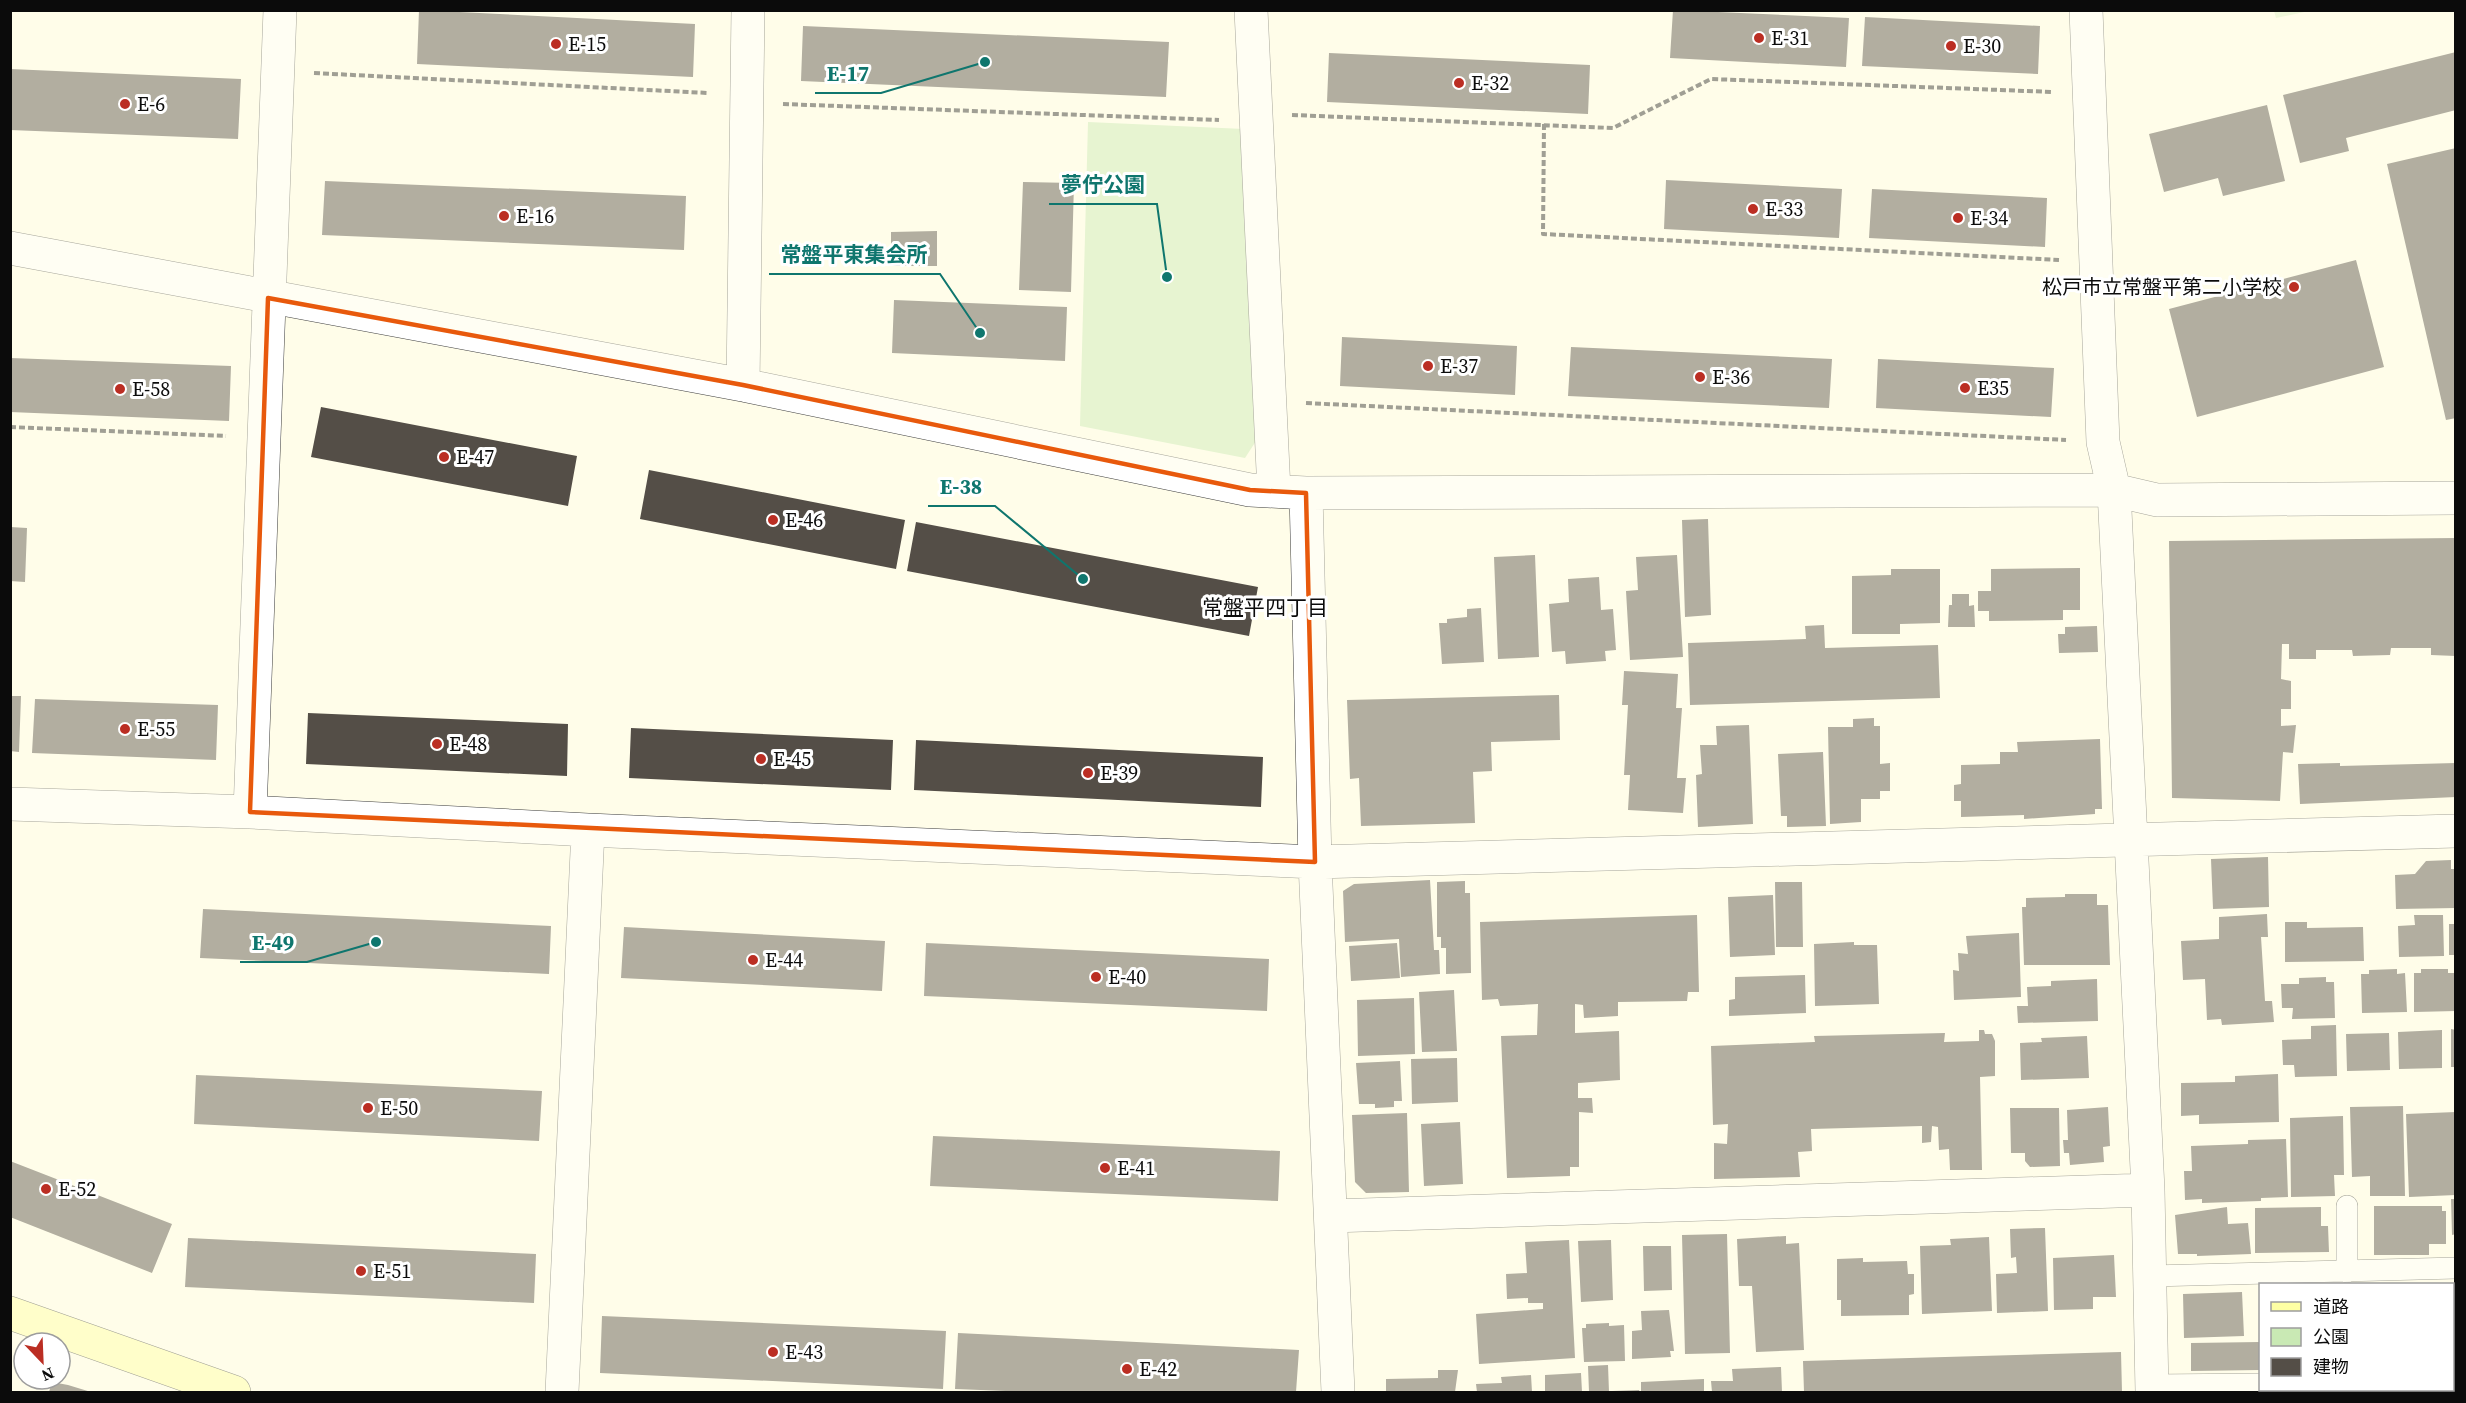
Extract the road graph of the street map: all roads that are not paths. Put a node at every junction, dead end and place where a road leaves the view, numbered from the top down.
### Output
1 (280, 10) edge
2 (748, 10) edge
3 (1251, 10) edge
4 (2086, 10) edge
5 (10, 248) edge
6 (268, 298) junction
7 (743, 385) junction
8 (2114, 490) junction
9 (1290, 492) junction
10 (2456, 498) edge
11 (10, 804) edge
12 (250, 812) junction
13 (588, 830) junction
14 (2456, 831) edge
15 (2132, 838) junction
16 (1315, 862) junction
17 (2148, 1190) junction
18 (2347, 1206) dead end
19 (1331, 1216) junction
20 (2456, 1268) edge
21 (2347, 1272) junction
22 (2151, 1276) junction
23 (10, 1313) edge
24 (2259, 1384) edge
25 (2152, 1389) edge
26 (234, 1392) edge
27 (561, 1392) edge
28 (1338, 1392) edge

1 - 6 street
2 - 7 street
3 - 9 street
4 - 8 street
5 - 6 street
6 - 7 street
6 - 12 street
7 - 9 street
8 - 9 street
8 - 10 street
8 - 15 street
9 - 16 street
11 - 12 street
12 - 13 street
13 - 16 street
13 - 27 street
14 - 15 street
15 - 16 street
15 - 17 street
16 - 19 street
17 - 19 street
17 - 22 street
18 - 21 lane
19 - 28 street
20 - 21 lane
21 - 22 lane
22 - 25 street
23 - 26 street
24 - 25 lane

